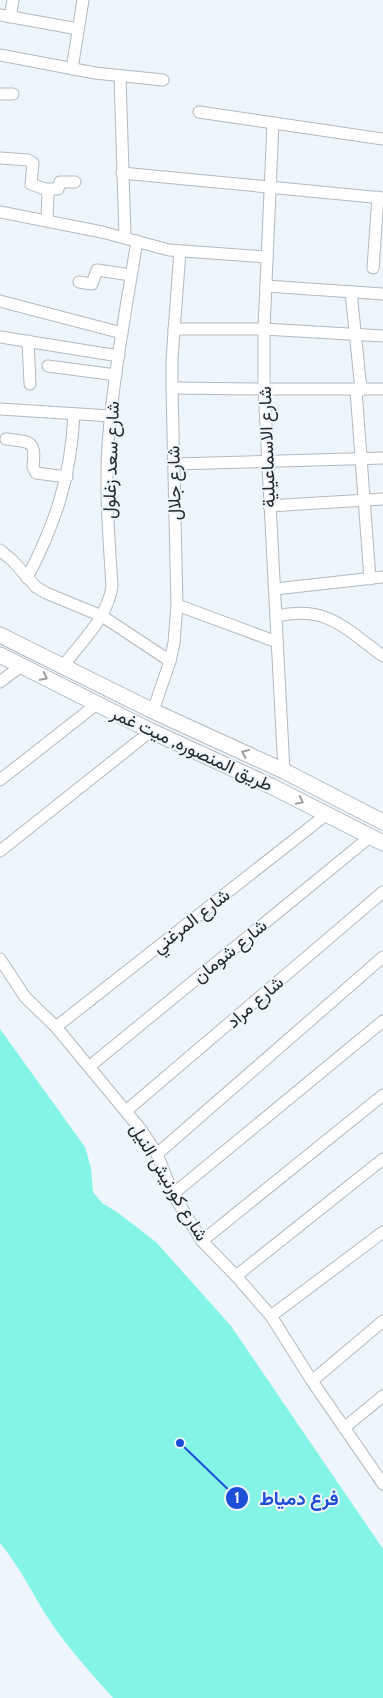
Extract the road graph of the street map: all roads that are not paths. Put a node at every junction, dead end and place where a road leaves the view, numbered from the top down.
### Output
1 (13, 0) edge
2 (83, 0) edge
3 (5, 16) edge
4 (78, 30) junction
5 (0, 55) edge
6 (72, 69) junction
7 (120, 76) junction
8 (163, 80) dead end
9 (0, 94) edge
10 (13, 94) dead end
11 (199, 112) dead end
12 (273, 122) junction
13 (383, 139) edge
14 (0, 158) edge
15 (122, 173) junction
16 (75, 182) dead end
17 (270, 186) junction
18 (45, 190) junction
19 (380, 198) edge
20 (0, 212) edge
21 (47, 220) junction
22 (125, 237) junction
23 (136, 241) junction
24 (180, 251) junction
25 (267, 257) junction
26 (373, 268) dead end
27 (131, 275) junction
28 (79, 282) dead end
29 (266, 286) junction
30 (351, 292) junction
31 (383, 294) edge
32 (0, 301) edge
33 (174, 329) junction
34 (264, 329) junction
35 (122, 333) junction
36 (355, 334) junction
37 (383, 336) edge
38 (0, 337) edge
39 (28, 341) junction
40 (119, 356) junction
41 (48, 366) dead end
42 (116, 375) junction
43 (30, 384) dead end
44 (172, 388) junction
45 (383, 389) edge
46 (264, 390) junction
47 (359, 390) junction
48 (0, 409) edge
49 (74, 414) junction
50 (111, 416) junction
51 (6, 439) dead end
52 (383, 458) edge
53 (361, 459) junction
54 (267, 461) junction
55 (174, 464) junction
56 (67, 477) junction
57 (383, 499) edge
58 (364, 500) junction
59 (269, 506) junction
60 (0, 550) edge
61 (383, 577) edge
62 (27, 578) junction
63 (370, 579) junction
64 (275, 589) junction
65 (177, 605) junction
66 (102, 616) junction
67 (276, 616) junction
68 (0, 635) edge
69 (278, 642) junction
70 (0, 655) edge
71 (383, 656) edge
72 (170, 661) junction
73 (64, 665) junction
74 (22, 666) junction
75 (0, 682) edge
76 (97, 704) junction
77 (152, 711) junction
78 (151, 731) junction
79 (284, 772) junction
80 (0, 780) edge
81 (327, 814) junction
82 (383, 822) edge
83 (377, 839) edge
84 (0, 852) edge
85 (383, 892) edge
86 (383, 957) edge
87 (0, 958) edge
88 (383, 1021) edge
89 (56, 1027) junction
90 (90, 1066) junction
91 (383, 1094) edge
92 (126, 1112) junction
93 (157, 1154) junction
94 (383, 1159) edge
95 (173, 1194) junction
96 (383, 1232) edge
97 (202, 1241) junction
98 (236, 1276) junction
99 (271, 1316) junction
100 (383, 1321) edge
101 (312, 1381) junction
102 (383, 1396) edge
103 (344, 1428) junction
104 (383, 1484) edge

1 - 3 street
2 - 4 street
3 - 4 street
4 - 6 street
5 - 6 street
6 - 7 street
7 - 8 street
7 - 15 street
9 - 10 street
11 - 12 street
12 - 13 street
12 - 17 street, شارع الاسماعيلية
14 - 18 street
15 - 17 street
15 - 22 street
16 - 18 street
17 - 19 street
17 - 25 street, شارع الاسماعيلية
18 - 21 street
19 - 26 street
20 - 21 street
21 - 22 street
22 - 23 street
23 - 24 street
23 - 27 street, شارع سعد زغلول
24 - 25 street
24 - 33 street, شارع جلال
25 - 29 street, شارع الاسماعيلية
27 - 28 street
27 - 35 street, شارع سعد زغلول
29 - 30 street
29 - 34 street, شارع الاسماعيلية
30 - 31 street
30 - 36 street
32 - 35 street
33 - 34 street
33 - 44 street, شارع جلال
34 - 36 street
34 - 46 street, شارع الاسماعيلية
35 - 40 street, شارع سعد زغلول
36 - 37 street
36 - 47 street
38 - 39 street
39 - 40 street
39 - 43 street
40 - 42 street, شارع سعد زغلول
41 - 42 street
42 - 50 street, شارع سعد زغلول
44 - 46 street
44 - 55 street, شارع جلال
45 - 47 street
46 - 47 street
46 - 54 street, شارع الاسماعيلية
47 - 53 street
48 - 49 street
49 - 50 street
49 - 56 street
50 - 66 street, شارع سعد زغلول
51 - 56 street
52 - 53 street
53 - 54 street
53 - 58 street
54 - 55 street
54 - 59 street, شارع الاسماعيلية
55 - 65 street, شارع جلال
56 - 62 street
57 - 58 street
58 - 59 street
58 - 63 street
59 - 64 street, شارع الاسماعيلية
60 - 62 street
61 - 63 street
62 - 66 street
63 - 64 street
64 - 67 street, شارع الاسماعيلية
65 - 69 street
65 - 72 street, شارع جلال
66 - 72 street
66 - 73 street, شارع سعد زغلول
67 - 69 street, شارع الاسماعيلية
67 - 71 street
68 - 73 main road, طريق المنصوره, ميت غمر
69 - 79 street, شارع الاسماعيلية
70 - 74 main road, طريق المنصوره, ميت غمر
72 - 77 street, شارع جلال
73 - 77 main road, طريق المنصوره, ميت غمر
74 - 75 street
74 -> 76 main road, طريق المنصوره, ميت غمر
76 - 78 main road, طريق المنصوره, ميت غمر
76 - 80 street
79 -> 77 main road, طريق المنصوره, ميت غمر
78 -> 81 main road, طريق المنصوره, ميت غمر
78 - 84 street
79 - 82 main road, طريق المنصوره, ميت غمر
81 - 83 main road, طريق المنصوره, ميت غمر
81 - 89 street, شارع المرغني
83 - 90 street, شارع شومان
85 - 92 street, شارع مراد
86 - 93 street
87 - 89 street, شارع كورنيش النيل
88 - 95 street
89 - 90 street, شارع كورنيش النيل
90 - 92 street, شارع كورنيش النيل
91 - 97 street
92 - 93 street, شارع كورنيش النيل
93 - 95 street, شارع كورنيش النيل
94 - 98 street
95 - 97 street, شارع كورنيش النيل
96 - 99 street
97 - 98 street, شارع كورنيش النيل
98 - 99 street, شارع كورنيش النيل
99 - 101 street, شارع كورنيش النيل
100 - 101 street
101 - 103 street, شارع كورنيش النيل
102 - 103 street
103 - 104 street, شارع كورنيش النيل

